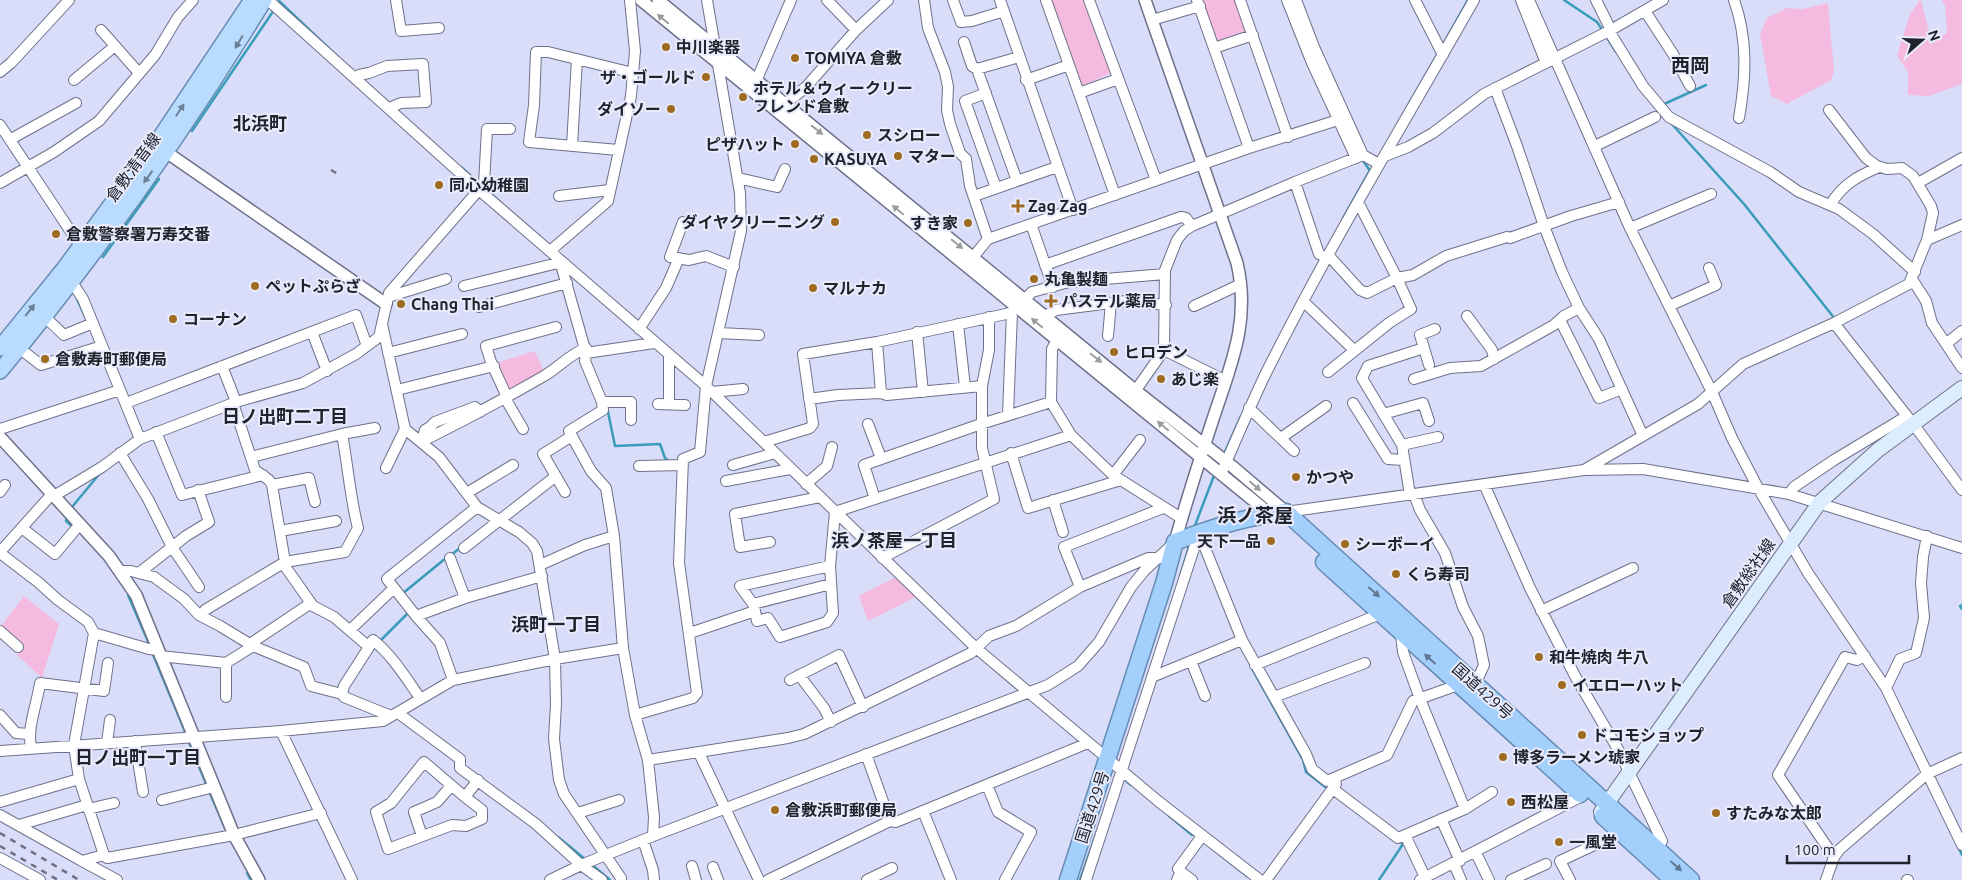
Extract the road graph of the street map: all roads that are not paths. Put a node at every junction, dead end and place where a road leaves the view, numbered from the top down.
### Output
1 (70, 0) edge
2 (193, 0) edge
3 (252, 0) edge
4 (396, 0) edge
5 (630, 0) edge
6 (641, 0) edge
7 (658, 0) edge
8 (707, 0) edge
9 (791, 0) edge
10 (828, 0) edge
11 (888, 0) edge
12 (924, 0) edge
13 (953, 0) edge
14 (1000, 0) edge
15 (1046, 0) edge
16 (1089, 0) edge
17 (1145, 0) edge
18 (1240, 0) edge
19 (1287, 0) edge
20 (1296, 0) edge
21 (1415, 0) edge
22 (1474, 0) edge
23 (1521, 0) edge
24 (1529, 0) edge
25 (1596, 0) edge
26 (1663, 0) edge
27 (1734, 0) edge
28 (271, 3) edge
29 (1198, 3) edge
30 (1644, 11) junction
31 (1004, 12) junction
32 (1152, 20) junction
33 (439, 28) dead end
34 (101, 30) dead end
35 (856, 30) junction
36 (1607, 32) junction
37 (1253, 35) junction
38 (964, 42) dead end
39 (115, 46) junction
40 (715, 48) junction
41 (1214, 48) junction
42 (1441, 51) junction
43 (1019, 57) junction
44 (577, 59) junction
45 (1552, 60) junction
46 (718, 64) junction
47 (1069, 65) junction
48 (977, 69) junction
49 (0, 72) edge
50 (633, 72) junction
51 (139, 73) junction
52 (357, 76) junction
53 (1118, 79) junction
54 (74, 80) dead end
55 (1026, 80) junction
56 (754, 86) junction
57 (1690, 86) dead end
58 (1495, 88) junction
59 (1079, 92) junction
60 (986, 93) junction
61 (76, 103) dead end
62 (391, 107) junction
63 (781, 108) junction
64 (1829, 110) dead end
65 (1655, 118) dead end
66 (1739, 118) dead end
67 (1338, 120) junction
68 (0, 125) edge
69 (510, 129) dead end
70 (1288, 137) junction
71 (10, 139) junction
72 (572, 146) junction
73 (1595, 146) junction
74 (161, 148) junction
75 (1249, 148) junction
76 (618, 150) junction
77 (1962, 158) edge
78 (1369, 159) junction
79 (1203, 165) junction
80 (28, 167) junction
81 (1057, 167) junction
82 (1879, 167) junction
83 (785, 169) dead end
84 (738, 178) junction
85 (1156, 180) junction
86 (1017, 181) junction
87 (1295, 182) junction
88 (0, 183) edge
89 (1918, 183) junction
90 (481, 187) junction
91 (996, 188) junction
92 (610, 190) junction
93 (1711, 194) dead end
94 (1116, 195) junction
95 (559, 196) dead end
96 (974, 196) junction
97 (1358, 202) junction
98 (1619, 202) junction
99 (1830, 205) junction
100 (1073, 210) junction
101 (1221, 215) junction
102 (683, 222) dead end
103 (1031, 224) junction
104 (1962, 224) edge
105 (1192, 226) junction
106 (1544, 226) junction
107 (1630, 228) junction
108 (988, 239) junction
109 (1927, 240) junction
110 (83, 243) junction
111 (550, 251) junction
112 (1325, 256) junction
113 (680, 258) junction
114 (970, 261) junction
115 (562, 262) junction
116 (1045, 265) junction
117 (734, 267) junction
118 (1709, 268) dead end
119 (1165, 274) junction
120 (67, 275) junction
121 (1914, 275) junction
122 (1397, 278) junction
123 (446, 279) dead end
124 (565, 284) junction
125 (1241, 284) junction
126 (464, 286) dead end
127 (1053, 286) junction
128 (387, 300) junction
129 (1304, 302) junction
130 (1111, 303) junction
131 (1166, 305) junction
132 (1018, 306) junction
133 (1194, 306) dead end
134 (1669, 306) junction
135 (479, 307) dead end
136 (1579, 308) junction
137 (44, 316) junction
138 (1045, 316) junction
139 (1468, 316) dead end
140 (989, 317) junction
141 (1560, 320) junction
142 (1834, 323) junction
143 (382, 324) junction
144 (958, 324) junction
145 (90, 325) junction
146 (556, 327) dead end
147 (639, 329) junction
148 (1436, 329) dead end
149 (312, 332) junction
150 (917, 332) junction
151 (1962, 332) edge
152 (719, 333) junction
153 (462, 334) dead end
154 (759, 335) dead end
155 (1108, 336) dead end
156 (1058, 340) junction
157 (877, 342) junction
158 (654, 343) junction
159 (1946, 344) junction
160 (367, 346) junction
161 (99, 347) junction
162 (0, 348) edge
163 (19, 348) junction
164 (1424, 348) junction
165 (1164, 350) junction
166 (1354, 350) junction
167 (586, 351) junction
168 (388, 353) junction
169 (669, 355) junction
170 (1494, 359) junction
171 (1429, 365) dead end
172 (222, 366) junction
173 (494, 366) junction
174 (1962, 368) edge
175 (327, 370) junction
176 (0, 371) edge
177 (1328, 372) dead end
178 (1414, 379) dead end
179 (1226, 381) junction
180 (982, 386) junction
181 (965, 387) junction
182 (1962, 388) edge
183 (709, 389) junction
184 (743, 389) dead end
185 (1622, 389) junction
186 (397, 390) junction
187 (117, 391) junction
188 (923, 392) junction
189 (1712, 392) junction
190 (881, 393) junction
191 (1133, 394) junction
192 (506, 398) junction
193 (809, 399) junction
194 (604, 402) junction
195 (1051, 402) junction
196 (126, 403) junction
197 (235, 403) junction
198 (1353, 403) dead end
199 (658, 404) dead end
200 (669, 404) junction
201 (685, 405) dead end
202 (1326, 406) dead end
203 (1249, 408) junction
204 (1383, 414) junction
205 (1008, 415) junction
206 (631, 420) dead end
207 (1911, 420) junction
208 (1429, 421) dead end
209 (868, 424) dead end
210 (981, 424) junction
211 (375, 428) dead end
212 (0, 429) edge
213 (405, 429) junction
214 (523, 429) dead end
215 (156, 432) junction
216 (570, 433) junction
217 (342, 434) junction
218 (1071, 435) junction
219 (1643, 436) junction
220 (0, 437) edge
221 (1438, 437) dead end
222 (140, 438) junction
223 (1281, 438) junction
224 (1140, 440) dead end
225 (421, 442) junction
226 (764, 442) junction
227 (1205, 445) junction
228 (1402, 445) junction
229 (832, 447) dead end
230 (1294, 451) dead end
231 (536, 452) dead end
232 (775, 453) junction
233 (1011, 453) junction
234 (121, 455) junction
235 (251, 457) junction
236 (881, 458) junction
237 (1200, 458) junction
238 (1223, 459) junction
239 (1404, 460) junction
240 (986, 462) junction
241 (513, 465) dead end
242 (682, 465) junction
243 (733, 465) dead end
244 (639, 466) dead end
245 (386, 468) dead end
246 (790, 468) junction
247 (1584, 470) junction
248 (1218, 471) junction
249 (263, 475) junction
250 (556, 476) junction
251 (1117, 478) junction
252 (726, 481) dead end
253 (806, 484) junction
254 (1484, 484) junction
255 (272, 485) junction
256 (1755, 488) junction
257 (198, 490) junction
258 (1962, 490) edge
259 (565, 492) dead end
260 (467, 493) junction
261 (1789, 494) junction
262 (53, 495) junction
263 (1412, 495) junction
264 (820, 497) junction
265 (876, 499) junction
266 (1053, 500) junction
267 (315, 502) dead end
268 (1820, 502) junction
269 (477, 507) junction
270 (1163, 508) junction
271 (835, 512) junction
272 (1278, 513) junction
273 (1182, 518) junction
274 (497, 520) junction
275 (336, 521) dead end
276 (77, 527) junction
277 (22, 528) junction
278 (280, 531) junction
279 (1063, 532) dead end
280 (614, 536) junction
281 (1927, 536) junction
282 (1190, 537) junction
283 (770, 542) dead end
284 (1790, 542) junction
285 (172, 547) junction
286 (464, 548) dead end
287 (1962, 548) edge
288 (0, 553) edge
289 (450, 558) dead end
290 (882, 558) junction
291 (1164, 560) junction
292 (285, 562) junction
293 (830, 566) junction
294 (1633, 568) dead end
295 (120, 571) junction
296 (541, 571) junction
297 (139, 573) junction
298 (831, 584) junction
299 (199, 587) dead end
300 (1080, 587) junction
301 (394, 588) junction
302 (465, 598) junction
303 (311, 603) junction
304 (754, 607) junction
305 (205, 610) dead end
306 (1541, 611) junction
307 (412, 612) junction
308 (1380, 614) junction
309 (350, 630) junction
310 (0, 631) edge
311 (94, 633) junction
312 (690, 633) junction
313 (1402, 634) junction
314 (1240, 641) junction
315 (374, 644) junction
316 (252, 645) junction
317 (18, 647) dead end
318 (623, 648) junction
319 (976, 648) junction
320 (155, 651) junction
321 (1863, 657) junction
322 (555, 659) junction
323 (1191, 661) junction
324 (108, 663) dead end
325 (226, 663) junction
326 (1365, 663) dead end
327 (1255, 665) junction
328 (799, 675) junction
329 (1152, 677) junction
330 (453, 680) junction
331 (790, 680) dead end
332 (1465, 683) junction
333 (1886, 688) junction
334 (83, 689) junction
335 (1028, 692) junction
336 (342, 694) junction
337 (1204, 696) dead end
338 (226, 697) dead end
339 (420, 698) junction
340 (1274, 698) junction
341 (1420, 699) junction
342 (863, 707) junction
343 (395, 714) junction
344 (635, 715) junction
345 (0, 716) edge
346 (110, 720) dead end
347 (831, 722) junction
348 (281, 730) junction
349 (29, 734) junction
350 (189, 737) junction
351 (135, 741) junction
352 (108, 743) junction
353 (1088, 743) junction
354 (74, 745) junction
355 (31, 748) junction
356 (0, 751) edge
357 (699, 753) junction
358 (866, 754) junction
359 (1962, 758) edge
360 (648, 760) junction
361 (1116, 767) junction
362 (1344, 773) junction
363 (1629, 773) junction
364 (1925, 776) junction
365 (79, 779) junction
366 (478, 780) junction
367 (987, 785) junction
368 (451, 786) junction
369 (210, 788) junction
370 (1332, 790) junction
371 (144, 792) dead end
372 (1492, 792) dead end
373 (1582, 796) junction
374 (465, 797) junction
375 (162, 800) dead end
376 (619, 800) dead end
377 (0, 802) edge
378 (114, 803) dead end
379 (88, 807) junction
380 (1603, 808) junction
381 (726, 809) junction
382 (1464, 809) junction
383 (923, 811) junction
384 (321, 813) junction
385 (578, 813) junction
386 (0, 815) edge
387 (1441, 819) junction
388 (890, 820) junction
389 (19, 825) junction
390 (1622, 832) junction
391 (234, 835) junction
392 (1405, 835) junction
393 (422, 836) junction
394 (653, 836) junction
395 (1202, 836) junction
396 (643, 840) junction
397 (1962, 845) edge
398 (1476, 853) junction
399 (1653, 853) junction
400 (104, 855) junction
401 (607, 855) junction
402 (1834, 857) junction
403 (0, 858) edge
404 (82, 861) junction
405 (1457, 862) junction
406 (586, 863) junction
407 (1546, 864) dead end
408 (692, 866) dead end
409 (713, 867) dead end
410 (892, 868) dead end
411 (1179, 876) edge
412 (1007, 879) edge
413 (1423, 879) edge
414 (1566, 879) edge
415 (40, 880) edge
416 (117, 880) edge
417 (259, 880) edge
418 (352, 880) edge
419 (550, 880) edge
420 (602, 880) edge
421 (621, 880) edge
422 (654, 880) edge
423 (696, 880) edge
424 (718, 880) edge
425 (760, 880) edge
426 (768, 880) edge
427 (867, 880) edge
428 (951, 880) edge
429 (1068, 880) edge
430 (1086, 880) edge
431 (1192, 880) edge
432 (1260, 880) edge
433 (1266, 880) edge
434 (1462, 880) edge
435 (1489, 880) edge
436 (1511, 880) edge
437 (1673, 880) edge
438 (1692, 880) edge
439 (1826, 880) edge

1 - 49 street
2 - 51 street
74 -> 3 main road, 倉敷清音線
4 - 33 street
5 - 50 street
46 -> 6 street
7 - 40 street
8 - 40 street
9 - 56 street
10 - 35 street
11 - 35 street
12 - 96 street
13 - 31 street
14 - 31 street
15 - 47 street
16 - 53 street
17 - 32 street
18 - 37 street
19 - 67 street
20 - 78 street
21 - 42 street
22 - 42 street
23 - 45 street
24 - 45 street
25 - 36 street
26 - 30 street
27 - 66 street
28 - 52 street
28 -> 74 main road, 倉敷清音線
29 - 32 street
29 - 41 street
30 - 36 street
30 - 57 street
31 - 43 street
32 - 79 street
34 - 39 street
35 - 63 street
36 - 45 street
36 - 99 street
37 - 41 street
37 - 70 street
38 - 48 street
39 - 51 street
39 - 54 street
40 - 46 street
40 - 56 street
41 - 75 street
42 - 78 street
43 - 48 street
43 - 55 street
44 - 50 street
44 - 72 street
44 - 72 street
45 - 58 street
45 - 73 street
46 - 56 street
46 - 84 street
47 - 55 street
47 - 59 street
48 - 60 street
50 - 76 street
51 - 80 street
52 - 62 street
52 - 62 street
53 - 59 street
53 - 85 street
55 - 81 street
56 - 63 street
58 - 78 street
58 - 106 street
59 - 94 street
60 - 86 street
60 - 91 street
61 - 71 street
62 - 90 street
63 - 114 street
64 - 82 street
65 - 73 street
67 - 70 street
67 - 78 street
68 - 71 street
69 - 90 street
70 - 75 street
71 - 80 street
72 - 76 street
73 - 98 street
74 - 110 main road, 倉敷清音線
74 -> 120 main road, 倉敷清音線
74 - 128 street
75 - 79 street
76 - 92 street
77 - 89 street
78 - 87 street
78 - 97 street
79 - 85 street
79 - 101 street
80 - 88 street
80 - 110 street
81 - 86 street
81 - 100 street
82 - 89 street
82 - 99 street
83 - 84 street
84 - 117 street
85 - 94 street
86 - 91 street
87 - 101 street
87 - 112 street
89 - 109 street
90 - 111 street
90 - 128 street
91 - 96 street
92 - 95 street
92 - 111 street
93 - 107 street
94 - 100 street
96 - 108 street
97 - 112 street
97 - 122 street
98 - 106 street
98 - 107 street
99 - 121 street
100 - 103 street
101 - 105 street
101 - 125 street
102 - 113 street
103 - 108 street
103 - 116 street
104 - 109 street
105 - 116 street
105 - 119 street
106 - 122 street
106 - 136 street
107 - 134 street
108 - 114 street
109 - 121 street
110 - 120 main road, 倉敷清音線
111 - 115 street
112 - 122 street
112 - 129 street
113 - 117 street
113 - 147 street
114 - 132 street
115 - 124 street
115 - 126 street
115 - 147 street
116 - 127 street
117 - 152 street
118 - 134 street
119 - 127 street
119 - 131 street
120 - 137 main road, 倉敷清音線
120 - 145 street
162 -> 120 main road, 倉敷清音線
121 - 142 street
121 - 159 street
122 - 166 street
123 - 128 street
124 - 135 street
124 - 167 street
125 - 133 street
125 - 179 street
127 - 132 street
128 - 143 street
129 - 166 street
129 - 203 street
130 - 131 street
130 - 138 street
130 - 155 street
131 - 165 street
132 - 138 street
132 - 140 street
156 -> 132 street
132 - 205 street
134 - 189 street
136 - 141 street
136 - 185 street
137 - 145 street
137 - 163 main road, 倉敷清音線
138 -> 191 street
139 - 170 street
140 - 144 street
140 - 180 street
141 - 170 street
141 - 185 street
142 - 189 street
142 - 207 street
143 - 160 street
143 - 168 street
144 - 150 street
144 - 181 street
145 - 161 street
146 - 173 street
147 - 158 street
148 - 164 street
149 - 160 street
149 - 172 street
149 - 175 street
150 - 157 street
150 - 188 street
151 - 159 street
152 - 154 street
152 - 183 street
153 - 168 street
156 - 191 street
156 - 195 street
157 - 190 street
157 - 193 street
158 - 167 street
158 - 169 street
159 - 174 street
160 - 175 street
161 - 163 street
161 - 187 street
163 - 176 main road, 倉敷清音線
164 - 171 street
164 - 204 street
165 - 179 street
165 - 191 street
166 - 177 street
167 - 192 street
167 - 194 street
168 - 186 street
169 - 183 street
169 - 200 street
170 - 178 street
172 - 196 street
172 - 197 street
173 - 186 street
173 - 192 street
175 - 197 street
179 - 227 street
180 - 181 street
180 - 210 street
181 - 188 street
182 - 207 main road, 倉敷総社線
183 - 184 street
183 - 226 street
183 - 242 street
185 - 219 street
186 - 213 street
187 - 196 street
187 - 212 street
188 - 190 street
189 - 219 street
189 - 256 street
190 - 193 street
191 - 227 street
237 -> 191 street
192 - 214 street
192 - 225 street
193 - 226 street
194 - 206 street
194 - 216 street
195 - 205 street
195 - 218 street
196 - 222 street
197 - 215 street
197 - 235 street
198 - 239 street
199 - 200 street
200 - 201 street
202 - 223 street
203 - 223 street
203 - 238 street
204 - 208 street
204 - 228 street
205 - 210 street
207 - 258 street
207 - 261 street
207 - 268 main road, 倉敷総社線
209 - 236 street
210 - 236 street
210 - 240 street
211 - 217 street
213 - 225 street
213 - 245 street
215 - 222 street
215 - 257 street
216 - 231 street
216 - 250 street
216 - 280 street
217 - 235 street
217 - 292 street
218 - 233 street
218 - 251 street
219 - 247 street
220 - 262 street
221 - 228 street
222 - 234 street
223 - 230 street
224 - 251 street
225 - 260 street
226 - 232 street
227 - 237 street
227 - 238 street
228 - 239 street
229 - 253 street
232 - 243 street
232 - 246 street
233 - 240 street
233 - 266 street
234 - 262 street
234 - 285 street
235 - 249 street
236 - 265 street
237 - 248 street
237 - 273 street
238 - 248 street
238 -> 272 street
239 - 263 street
240 - 265 street
240 - 290 street
241 - 260 street
242 - 244 street
242 - 312 street
246 - 252 street
246 - 253 street
247 - 254 street
247 - 256 street
248 - 272 street
249 - 255 street
249 - 257 street
250 - 259 street
250 - 274 street
251 - 266 street
251 - 270 street
253 - 264 street
254 - 263 street
254 - 306 street
255 - 267 street
255 - 278 street
256 - 261 street
256 - 284 street
257 - 285 street
260 - 269 street
261 - 268 street
262 - 276 street
262 - 277 street
263 - 272 street
263 - 332 street
264 - 271 street
264 - 283 street
265 - 271 street
266 - 279 street
268 - 281 street
268 - 284 main road, 倉敷総社線
269 - 274 street
269 - 301 street
270 - 273 street
270 - 300 street
271 - 290 street
271 - 293 street
272 - 282 highway
272 - 308 highway, 国道429号
272 -> 332 highway, 国道429号
273 - 282 street
274 - 286 street
274 - 296 street
275 - 278 street
276 - 277 street
276 - 295 street
277 - 288 street
278 - 292 street
280 - 296 street
280 - 318 street
281 - 287 street
281 - 333 street
282 - 291 highway, 国道429号
282 - 314 street
282 - 329 street
284 - 321 street
284 - 363 main road, 倉敷総社線
285 - 297 street
285 - 299 street
288 - 311 street
289 - 302 street
290 - 319 street
291 - 300 street
291 - 335 street
291 - 361 highway, 国道429号
292 - 303 street
292 - 305 street
293 - 298 street
293 - 304 street
294 - 306 street
295 - 297 street
295 - 320 street
296 - 302 street
296 - 322 street
297 - 316 street
298 - 304 street
298 - 304 street
300 - 319 street
301 - 307 street
301 - 309 street
302 - 307 street
303 - 309 street
303 - 316 street
304 - 312 street
306 - 363 street
307 - 330 street
308 - 313 highway, 国道429号
308 - 327 street
309 - 315 street
310 - 317 street
311 - 320 street
311 - 334 street
312 - 344 street
332 -> 313 highway, 国道429号
313 - 341 street
314 - 323 street
314 - 327 street
315 - 336 street
315 - 339 street
316 - 325 street
316 - 336 street
318 - 322 street
318 - 344 street
319 - 335 street
319 - 342 street
320 - 325 street
320 - 350 street
321 - 333 street
321 - 402 street
322 - 330 street
322 - 385 street
323 - 329 street
323 - 337 street
324 - 334 street
325 - 338 street
326 - 340 street
327 - 340 street
328 - 331 street
328 - 342 street
328 - 347 street
329 - 361 street
330 - 339 street
332 - 341 street
332 - 373 highway, 国道429号
332 - 380 highway, 国道429号
333 - 364 street
334 - 349 street
334 - 354 street
335 - 353 street
335 - 358 street
336 - 343 street
339 - 343 street
340 - 362 street
341 - 362 street
341 - 382 street
342 - 347 street
343 - 348 street
343 - 366 street
344 - 360 street
345 - 349 street
346 - 352 street
347 - 357 street
348 - 350 street
348 - 384 street
349 - 355 street
350 - 351 street
350 - 369 street
351 - 352 street
351 - 371 street
352 - 354 street
353 - 361 street
353 - 367 street
354 - 355 street
354 - 365 street
355 - 356 street
357 - 360 street
357 - 381 street
358 - 381 street
358 - 388 street
359 - 364 street
360 - 394 street
361 - 395 street
361 - 429 highway, 国道429号
361 - 430 street
362 - 370 street
363 - 380 main road, 倉敷総社線
363 - 399 street
364 - 397 street
364 - 402 street
365 - 377 street
365 - 379 street
366 - 374 street
366 - 406 street
367 - 383 street
367 - 412 street
368 - 374 street
368 - 393 street
368 - 393 street
369 - 375 street
369 - 391 street
370 - 392 street
370 - 433 street
372 - 382 street
373 - 380 highway, 国道429号
373 - 398 street
374 - 393 street
376 - 385 street
378 - 379 street
379 - 389 street
379 - 400 street
380 - 390 highway, 国道429号
380 - 399 highway, 国道429号
381 - 394 street
381 - 425 street
382 - 387 street
383 - 388 street
383 - 428 street
384 - 391 street
384 - 418 street
385 - 401 street
386 - 389 street
387 - 392 street
387 - 405 street
388 - 426 street
389 - 404 street
390 - 399 highway, 国道429号
390 - 414 street
391 - 400 street
391 - 417 street
392 - 413 street
394 - 396 street
395 - 411 street
395 - 432 street
396 - 401 street
396 - 422 street
398 - 405 street
398 - 435 street
399 - 437 highway, 国道429号
399 -> 438 highway, 国道429号
400 - 404 street
401 - 406 street
401 - 421 street
402 - 439 street
403 - 415 street
404 - 416 street
405 - 413 street
405 - 434 street
406 - 419 street
406 - 420 street
407 - 436 street
408 - 423 street
409 - 424 street
410 - 427 street
411 - 431 street

